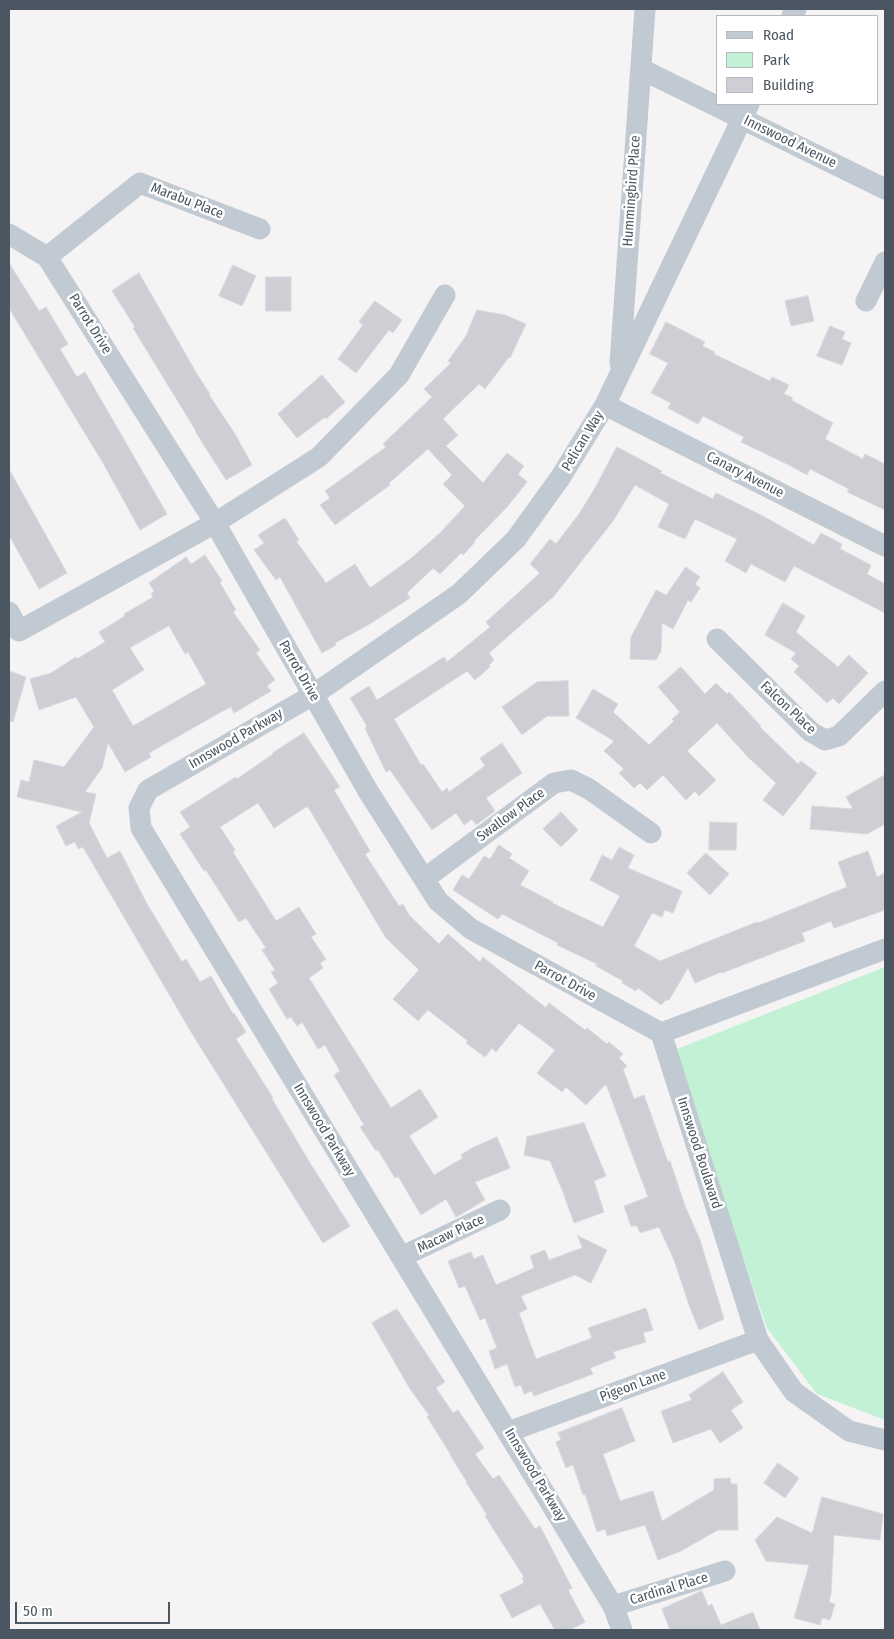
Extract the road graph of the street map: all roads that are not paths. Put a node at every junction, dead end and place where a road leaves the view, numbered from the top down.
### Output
1 (645, 9) edge
2 (640, 69) junction
3 (716, 99) edge
4 (730, 105) edge
5 (745, 111) edge
6 (885, 189) edge
7 (260, 229) dead end
8 (9, 234) edge
9 (48, 257) junction
10 (885, 262) edge
11 (445, 296) dead end
12 (866, 301) dead end
13 (619, 374) junction
14 (605, 405) junction
15 (215, 523) junction
16 (885, 546) edge
17 (14, 622) edge
18 (717, 639) dead end
19 (885, 690) edge
20 (313, 695) junction
21 (651, 834) dead end
22 (424, 879) junction
23 (885, 949) edge
24 (661, 1033) junction
25 (500, 1210) dead end
26 (401, 1257) junction
27 (758, 1340) junction
28 (508, 1432) junction
29 (885, 1440) edge
30 (725, 1571) dead end
31 (613, 1606) junction
32 (622, 1630) edge

1 - 2 street, Hummingbird Place
2 - 3 street, Innswood Avenue
2 - 13 street, Hummingbird Place
4 - 5 street, Innswood Avenue
5 - 6 street, Innswood Avenue
5 - 13 street, Pelican Way
7 - 9 street, Marabu Place
8 - 9 street, Parrot Drive
9 - 15 street, Parrot Drive
10 - 12 street
11 - 15 street
13 - 14 street, Pelican Way
14 - 16 street, Canary Avenue
14 - 20 street, Pelican Way
15 - 17 street
15 - 20 street, Parrot Drive
18 - 19 street, Falcon Place
20 - 22 street, Parrot Drive
20 - 26 street, Innswood Parkway
21 - 22 street, Swallow Place
22 - 24 street, Parrot Drive
23 - 24 street
24 - 27 street, Innswood Boulavard
25 - 26 street, Macaw Place
26 - 28 street, Innswood Parkway
27 - 28 street, Pigeon Lane
27 - 29 street, Innswood Boulavard
28 - 31 street, Innswood Parkway
30 - 31 street, Cardinal Place
31 - 32 street, Innswood Parkway

